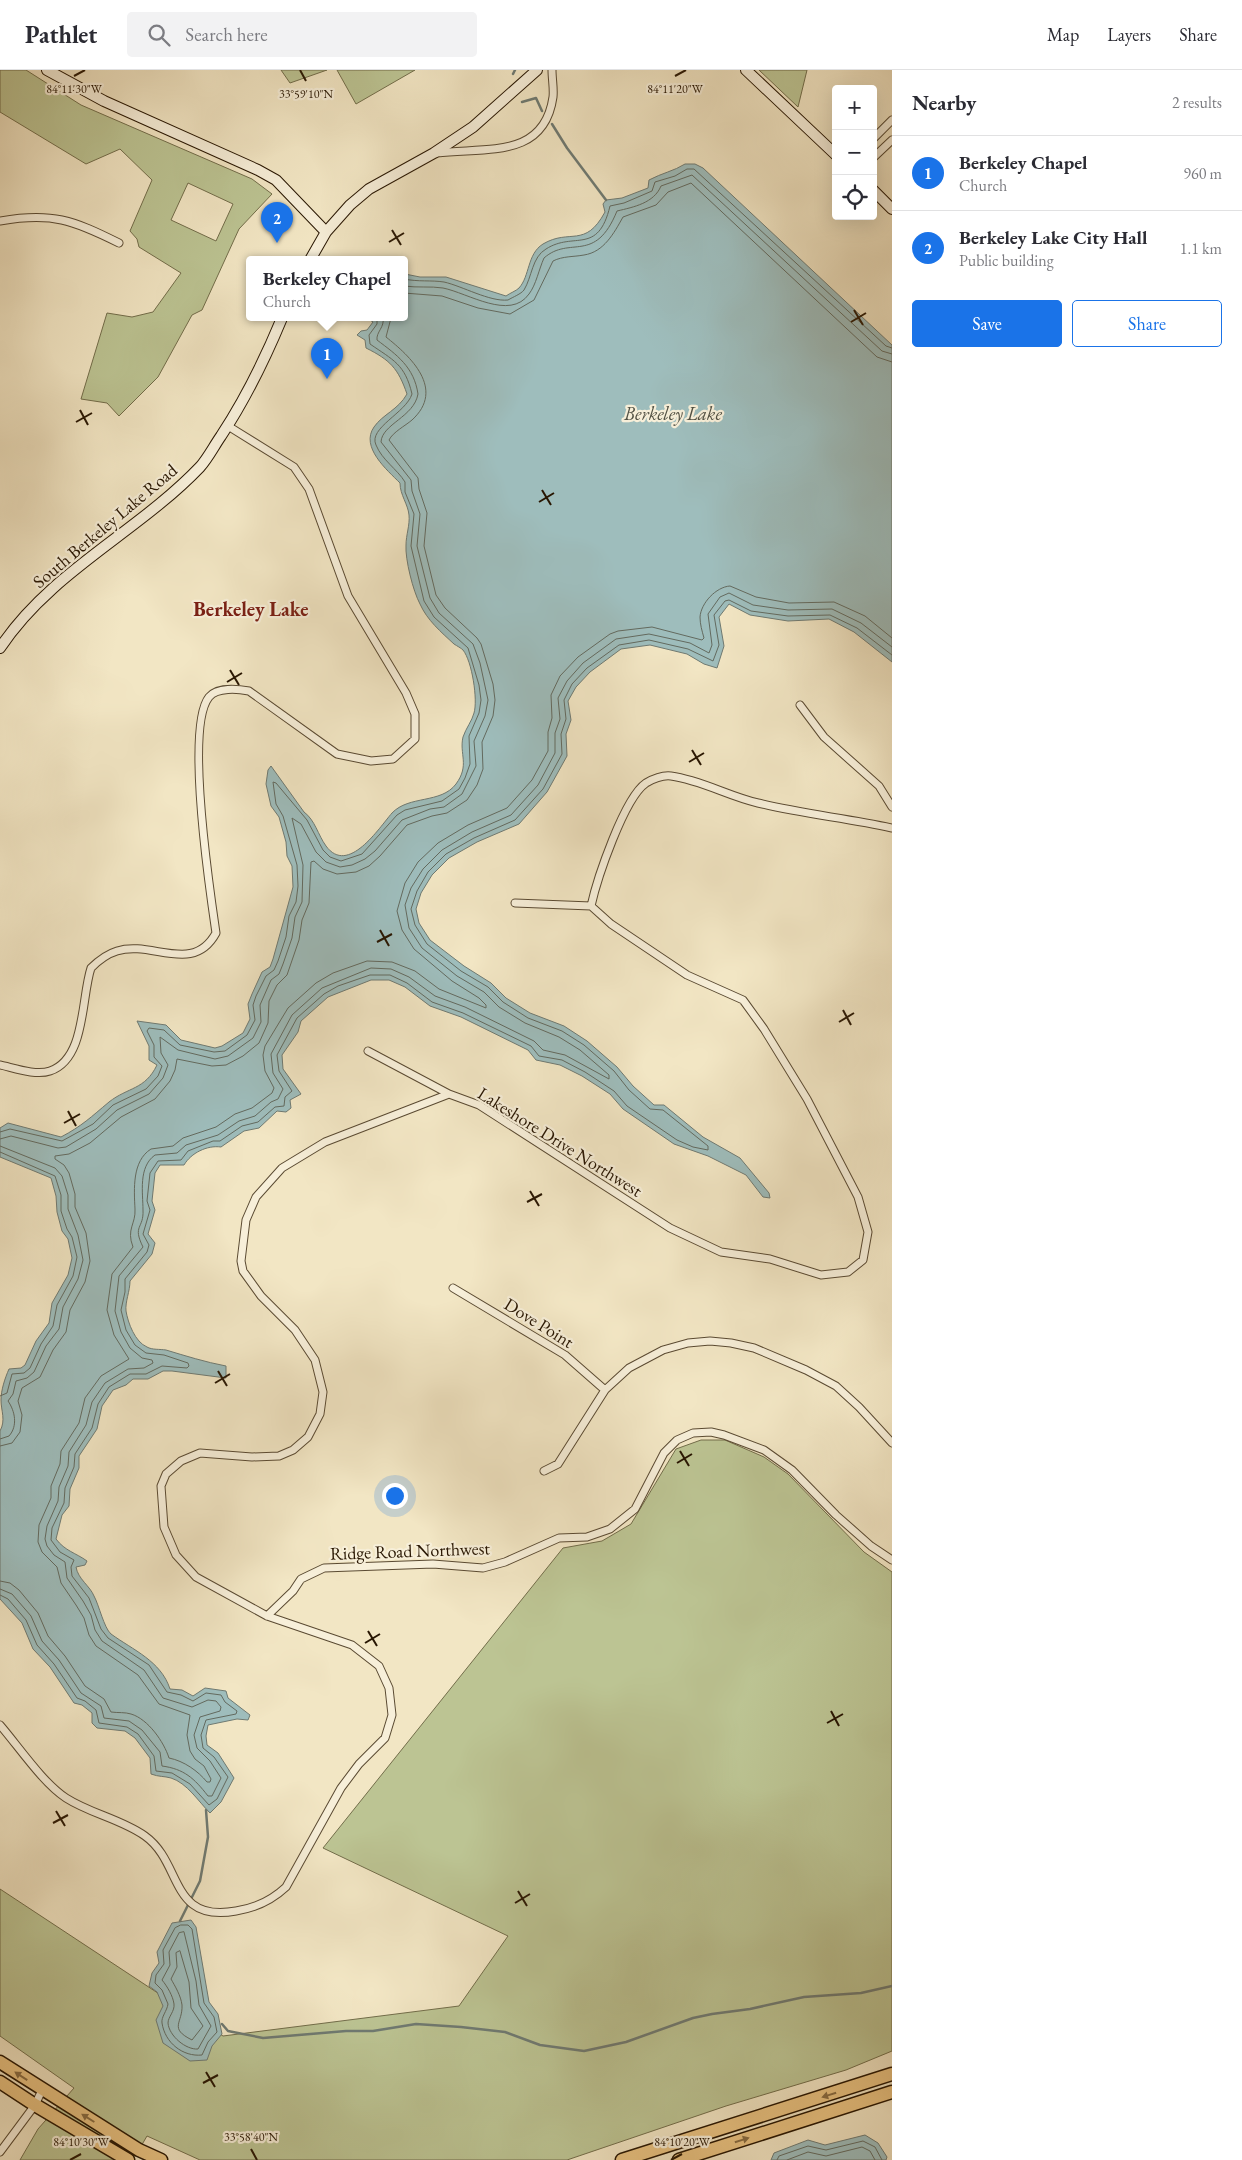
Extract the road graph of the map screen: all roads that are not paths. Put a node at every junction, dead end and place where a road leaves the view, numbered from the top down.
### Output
1 (47, 70) edge
2 (537, 70) edge
3 (552, 70) edge
4 (746, 70) edge
5 (892, 120) edge
6 (877, 135) edge
7 (892, 140) edge
8 (832, 151) edge
9 (434, 153) junction
10 (877, 154) edge
11 (877, 194) edge
12 (892, 209) edge
13 (0, 221) edge
14 (326, 232) junction
15 (119, 243) dead end
16 (312, 256) edge
17 (281, 321) edge
18 (228, 426) junction
19 (0, 648) edge
20 (800, 705) dead end
21 (892, 807) edge
22 (892, 828) edge
23 (515, 902) dead end
24 (591, 906) junction
25 (368, 1051) dead end
26 (0, 1065) edge
27 (449, 1094) junction
28 (453, 1288) dead end
29 (606, 1390) junction
30 (892, 1443) edge
31 (544, 1471) dead end
32 (892, 1560) edge
33 (267, 1616) junction
34 (0, 1725) edge
35 (0, 2062) edge
36 (892, 2074) edge
37 (0, 2082) edge
38 (42, 2090) junction
39 (892, 2092) edge
40 (35, 2105) junction
41 (0, 2152) edge
42 (128, 2160) edge
43 (161, 2160) edge
44 (622, 2160) edge
45 (679, 2160) edge

1 - 14 street
2 - 9 street
3 - 9 street
4 - 8 street
5 - 6 street
7 - 10 street
9 - 14 street
11 - 12 street
13 - 15 street
14 - 16 street
17 - 18 street, South Berkeley Lake Road
18 - 19 street, South Berkeley Lake Road
18 - 26 street
20 - 21 street
22 - 24 street
23 - 24 street
24 - 27 street, Lakeshore Drive Northwest
25 - 27 street
27 - 33 street, Lakeshore Drive Northwest
28 - 29 street, Dove Point
29 - 30 street
29 - 31 street
32 - 33 street, Ridge Road Northwest
33 - 34 street, Lakeshore Drive Northwest
38 -> 35 highway
36 -> 44 highway
37 - 40 highway
38 - 40 street
43 -> 38 highway
45 -> 39 highway
40 - 41 street
40 - 42 highway

